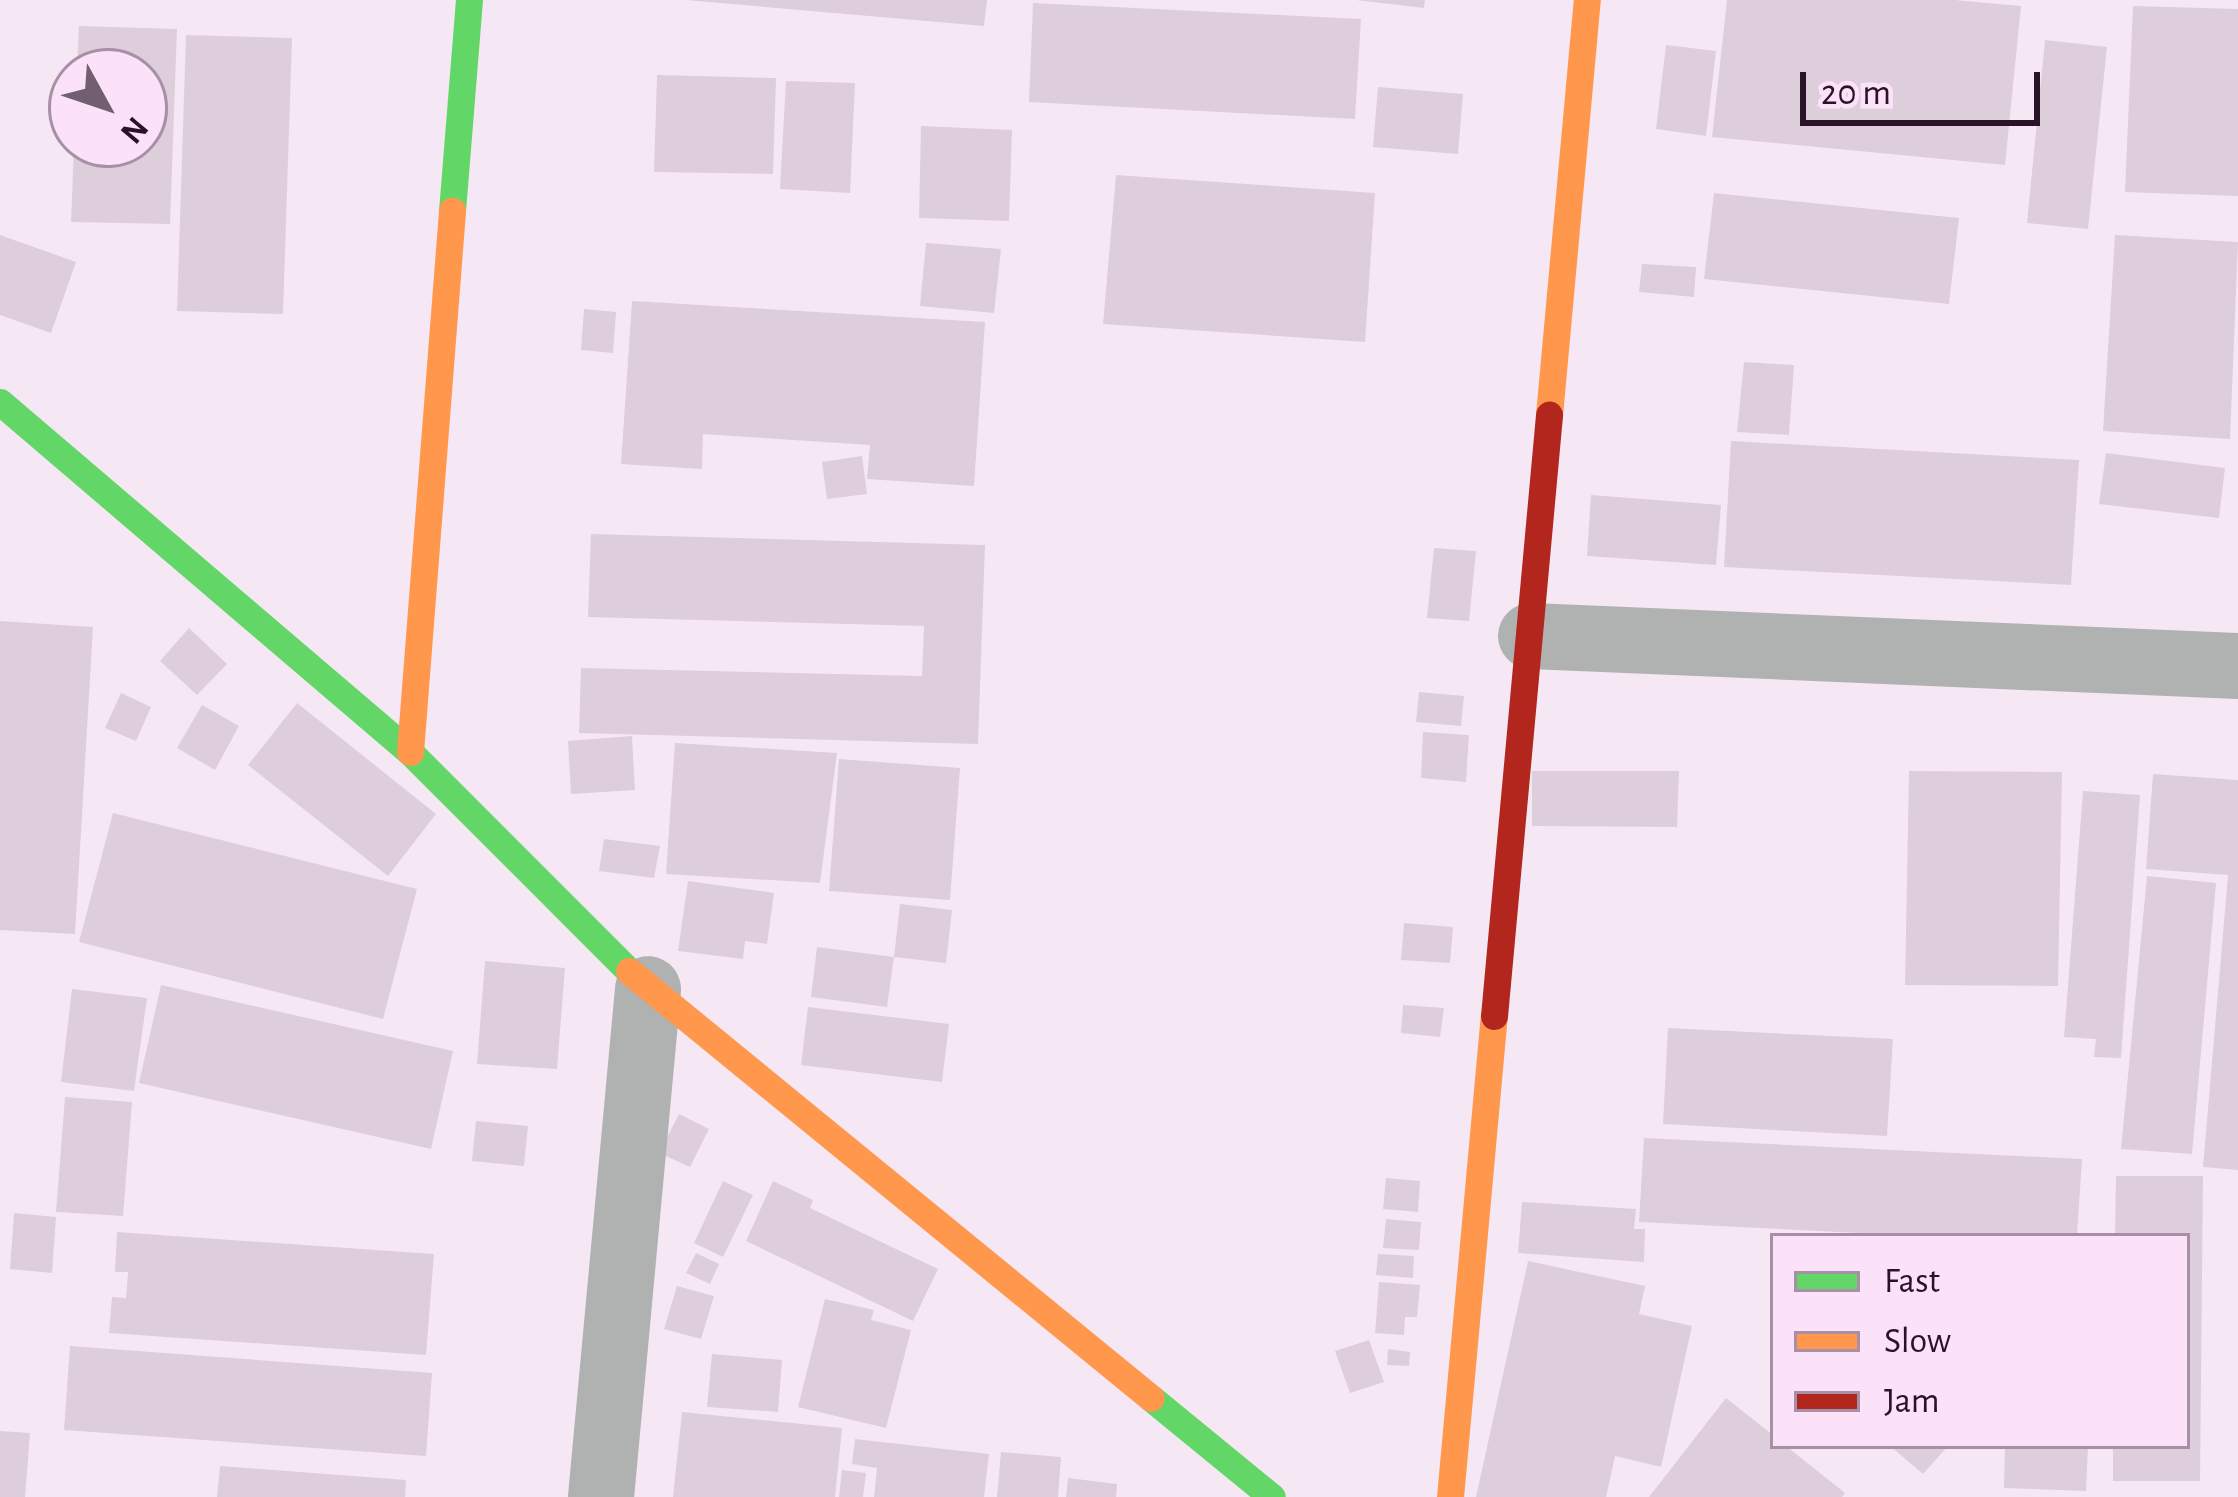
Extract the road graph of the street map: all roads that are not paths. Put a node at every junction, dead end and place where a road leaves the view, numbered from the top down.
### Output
1 (469, 0) edge
2 (1587, 0) edge
3 (0, 402) edge
4 (1531, 636) junction
5 (2238, 667) edge
6 (410, 752) junction
7 (648, 989) junction
8 (601, 1497) edge
9 (1272, 1497) edge
10 (1450, 1497) edge

1 - 6 street
2 - 4 street
3 - 6 street
4 - 5 street
4 - 10 street
6 - 7 street
7 - 8 street
7 - 9 street

